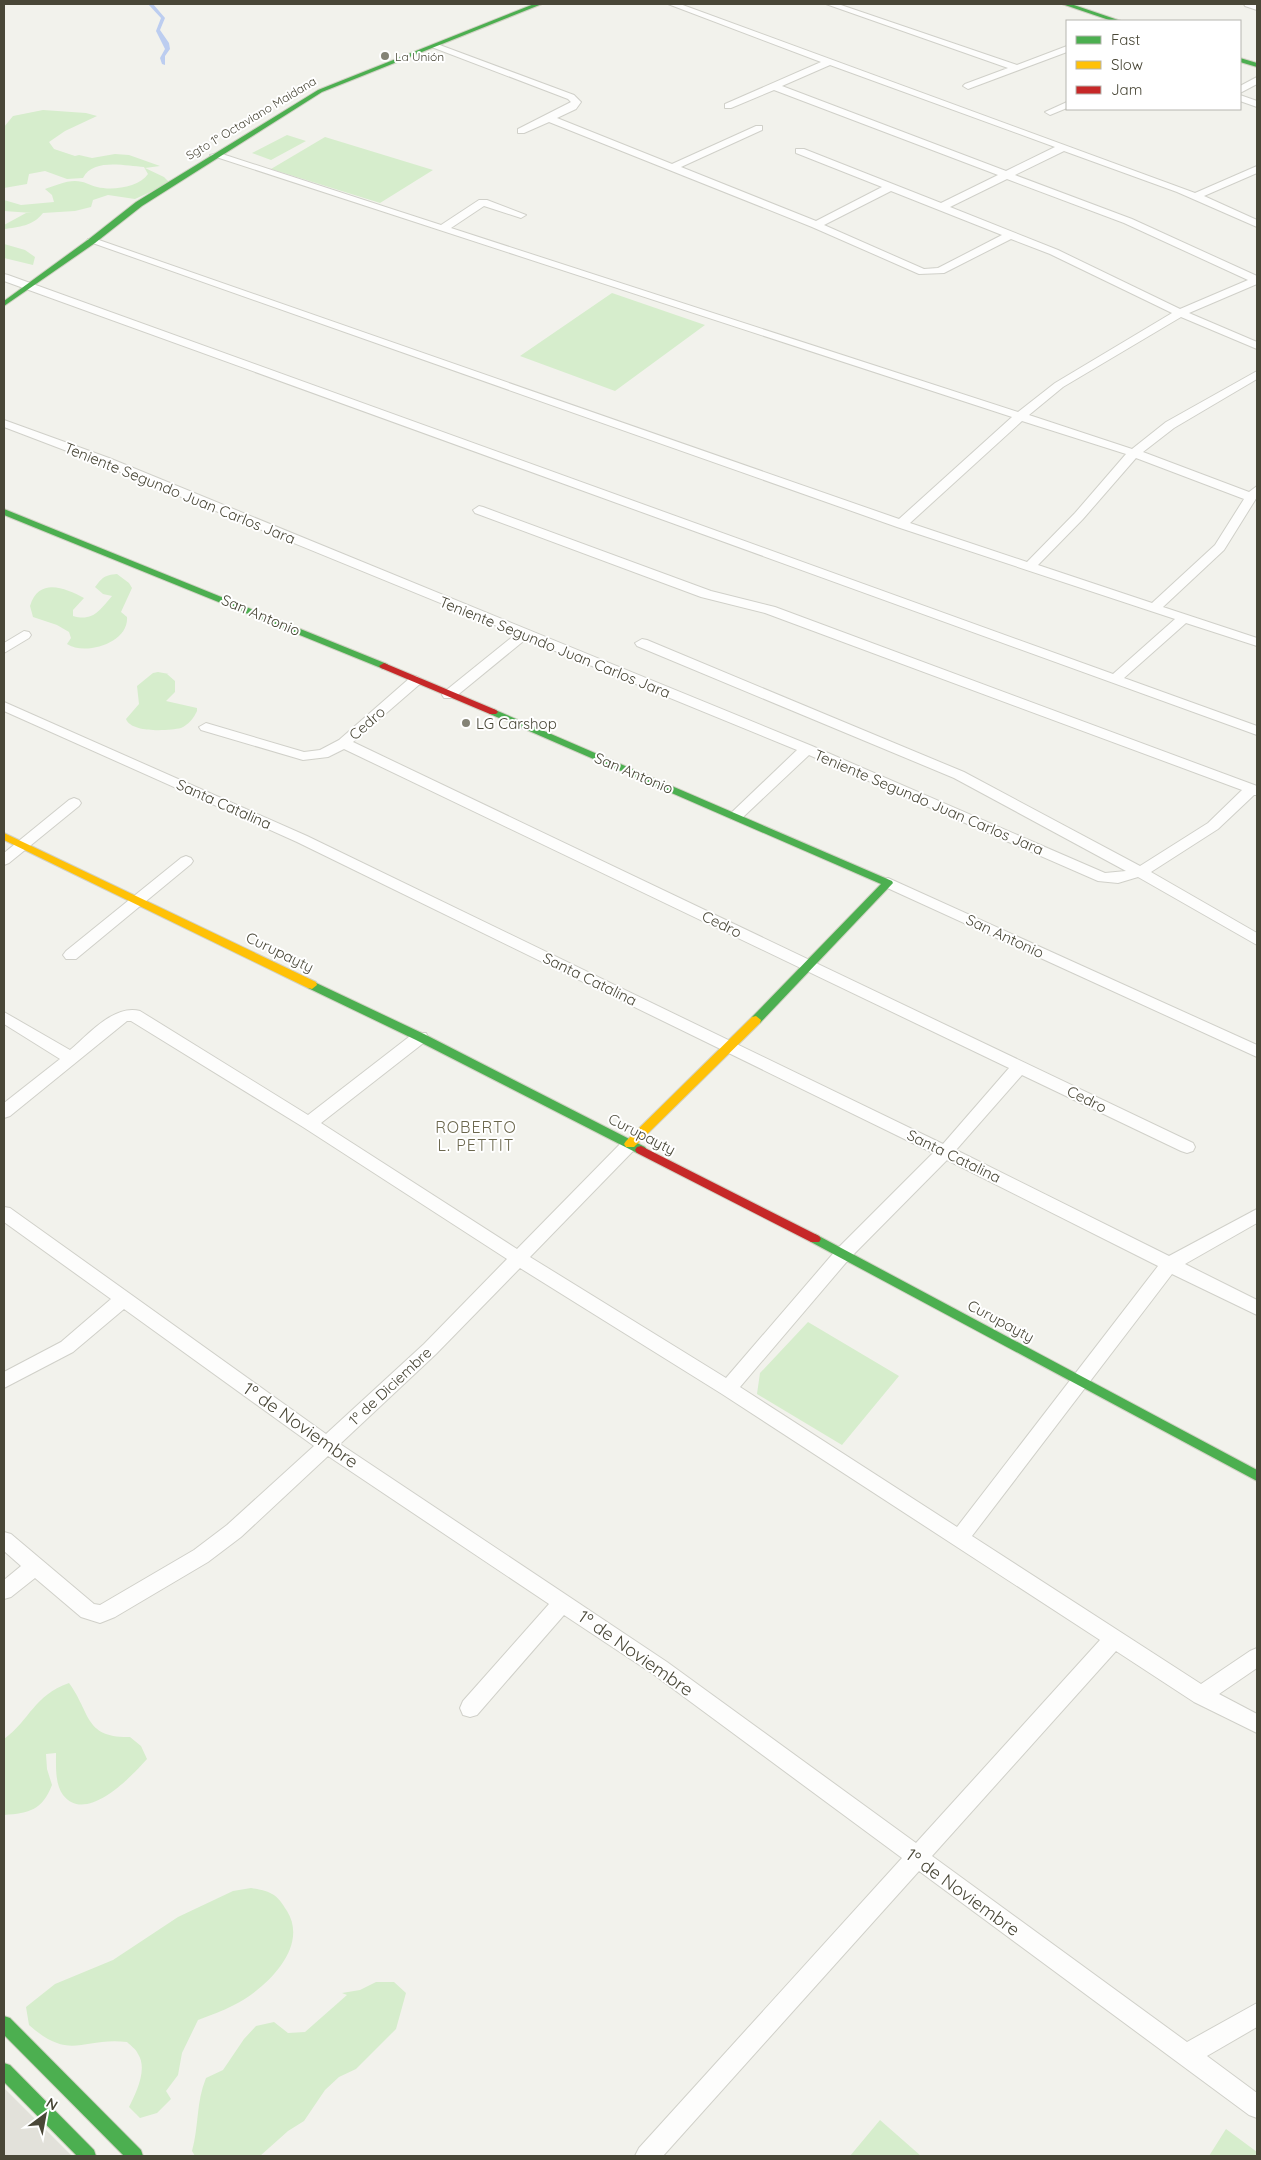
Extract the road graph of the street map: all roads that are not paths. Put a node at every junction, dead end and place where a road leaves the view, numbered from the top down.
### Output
1 (539, 4) edge
2 (672, 4) edge
3 (830, 4) edge
4 (1065, 4) edge
5 (1248, 4) edge
6 (1257, 7) edge
7 (1115, 20) edge
8 (434, 46) junction
9 (1066, 49) edge
10 (1241, 60) edge
11 (831, 61) junction
12 (1257, 65) edge
13 (1017, 68) junction
14 (1257, 80) edge
15 (773, 86) junction
16 (968, 86) dead end
17 (1241, 89) edge
18 (1241, 98) edge
19 (1257, 104) edge
20 (1066, 105) edge
21 (728, 106) dead end
22 (1050, 112) dead end
23 (548, 118) junction
24 (759, 128) dead end
25 (521, 131) dead end
26 (1064, 147) junction
27 (800, 151) dead end
28 (215, 156) junction
29 (671, 168) junction
30 (1257, 169) edge
31 (1007, 175) junction
32 (892, 186) junction
33 (1194, 196) junction
34 (943, 206) junction
35 (521, 215) dead end
36 (1257, 224) edge
37 (816, 225) junction
38 (444, 228) junction
39 (1012, 234) junction
40 (92, 241) junction
41 (4, 276) edge
42 (1257, 280) edge
43 (30, 286) junction
44 (4, 304) edge
45 (1180, 313) junction
46 (1257, 346) edge
47 (1257, 374) edge
48 (1019, 417) junction
49 (4, 423) edge
50 (1134, 453) junction
51 (1254, 493) edge
52 (479, 510) dead end
53 (4, 512) edge
54 (900, 524) junction
55 (1029, 567) junction
56 (1155, 607) junction
57 (1185, 617) junction
58 (524, 634) junction
59 (24, 635) dead end
60 (1257, 642) edge
61 (642, 643) dead end
62 (4, 649) edge
63 (1116, 678) junction
64 (416, 680) junction
65 (449, 695) junction
66 (4, 706) edge
67 (206, 727) dead end
68 (1257, 731) edge
69 (344, 743) junction
70 (807, 749) junction
71 (1255, 790) edge
72 (74, 803) dead end
73 (736, 816) junction
74 (4, 836) edge
75 (22, 845) junction
76 (4, 860) edge
77 (186, 861) dead end
78 (1140, 872) junction
79 (888, 882) junction
80 (139, 900) junction
81 (1257, 940) edge
82 (71, 955) dead end
83 (810, 966) junction
84 (4, 1017) edge
85 (420, 1037) junction
86 (730, 1047) junction
87 (1257, 1051) edge
88 (70, 1058) junction
89 (1020, 1066) junction
90 (4, 1112) edge
91 (310, 1123) junction
92 (630, 1144) junction
93 (1187, 1146) dead end
94 (946, 1152) junction
95 (4, 1214) edge
96 (1257, 1215) edge
97 (843, 1254) junction
98 (518, 1258) junction
99 (1170, 1264) junction
100 (123, 1299) junction
101 (1257, 1308) edge
102 (4, 1381) edge
103 (1080, 1381) junction
104 (728, 1389) junction
105 (327, 1445) junction
106 (1257, 1476) edge
107 (960, 1537) junction
108 (4, 1540) edge
109 (34, 1566) junction
110 (4, 1591) edge
111 (563, 1602) junction
112 (1114, 1639) junction
113 (1257, 1657) edge
114 (1201, 1695) junction
115 (470, 1708) dead end
116 (1257, 1724) edge
117 (916, 1857) junction
118 (1257, 2014) edge
119 (4, 2024) edge
120 (1186, 2055) junction
121 (4, 2071) edge
122 (1257, 2107) edge
123 (88, 2156) edge
124 (135, 2156) edge
125 (647, 2156) edge

1 - 8 main road, Sgto 1° Octaviano Maidana
2 - 11 street
3 - 13 street
4 - 7 main road
5 - 6 street
8 - 23 street
8 - 28 main road, Sgto 1° Octaviano Maidana
9 - 13 street
10 - 12 main road
11 - 15 street
11 - 26 street
13 - 16 street
14 - 17 street
15 - 21 street
15 - 31 street
18 - 19 street
20 - 22 street
23 - 25 street
23 - 29 street
24 - 29 street
26 - 31 street
26 - 33 street
27 - 32 street
28 - 38 street
28 - 40 main road, Sgto 1° Octaviano Maidana
29 - 37 street
30 - 33 street
31 - 34 street
31 - 42 street
32 - 34 street
32 - 37 street
33 - 36 street
34 - 39 street
35 - 38 street
37 - 39 street
38 - 48 street
39 - 45 street
40 - 43 main road, Sgto 1° Octaviano Maidana
40 - 54 street
41 - 43 street
42 - 45 street
43 - 44 main road, Sgto 1° Octaviano Maidana
43 - 63 street
45 - 46 street
45 - 48 street
47 - 50 street
48 - 50 street
48 - 54 street
49 - 58 street, Teniente Segundo Juan Carlos Jara
50 - 51 street
50 - 55 street
51 - 56 street
52 - 71 street
53 - 64 main road, San Antonio
54 - 55 street
55 - 56 street
56 - 57 street
57 - 60 street
57 - 63 street
58 - 65 street
58 - 70 street, Teniente Segundo Juan Carlos Jara
59 - 62 street
61 - 78 street
63 - 68 street
64 - 65 main road, San Antonio
64 - 69 street, Cedro
65 - 73 main road, San Antonio
66 - 86 street, Santa Catalina
67 - 69 street
69 - 83 street, Cedro
70 - 73 street
70 - 78 street, Teniente Segundo Juan Carlos Jara
71 - 78 street
72 - 75 street
73 - 79 main road, San Antonio
74 - 75 main road, Curupayty
75 - 76 street
75 - 80 main road, Curupayty
77 - 80 street
78 - 81 street
79 - 83 main road
79 - 87 street, San Antonio
80 - 82 street
80 - 85 main road, Curupayty
83 - 86 main road
83 - 89 street, Cedro
84 - 88 street
85 - 91 street
85 - 92 main road, Curupayty
86 - 92 main road
86 - 94 street, Santa Catalina
88 - 90 street
88 - 91 street
89 - 93 street, Cedro
89 - 94 street
91 - 98 street
92 - 97 main road, Curupayty
92 - 98 street, 1º de Diciembre
94 - 97 street
94 - 99 street, Santa Catalina
95 - 100 street, 1º de Noviembre
96 - 99 street
97 - 103 main road, Curupayty
97 - 104 street
98 - 104 street
98 - 105 street, 1º de Diciembre
99 - 101 street, Santa Catalina
99 - 103 street
100 - 102 street
100 - 105 street, 1º de Noviembre
103 - 106 main road, Curupayty
103 - 107 street
104 - 107 street
105 - 109 street, 1º de Diciembre
105 - 111 street, 1º de Noviembre
107 - 112 street
108 - 109 street
109 - 110 street
111 - 115 street
111 - 117 street, 1º de Noviembre
112 - 114 street
112 - 117 street
113 - 114 street
114 - 116 street
117 - 120 street, 1º de Noviembre
117 - 125 street
118 - 120 street
119 - 124 main road
120 - 122 street, 1º de Noviembre
121 - 123 main road

